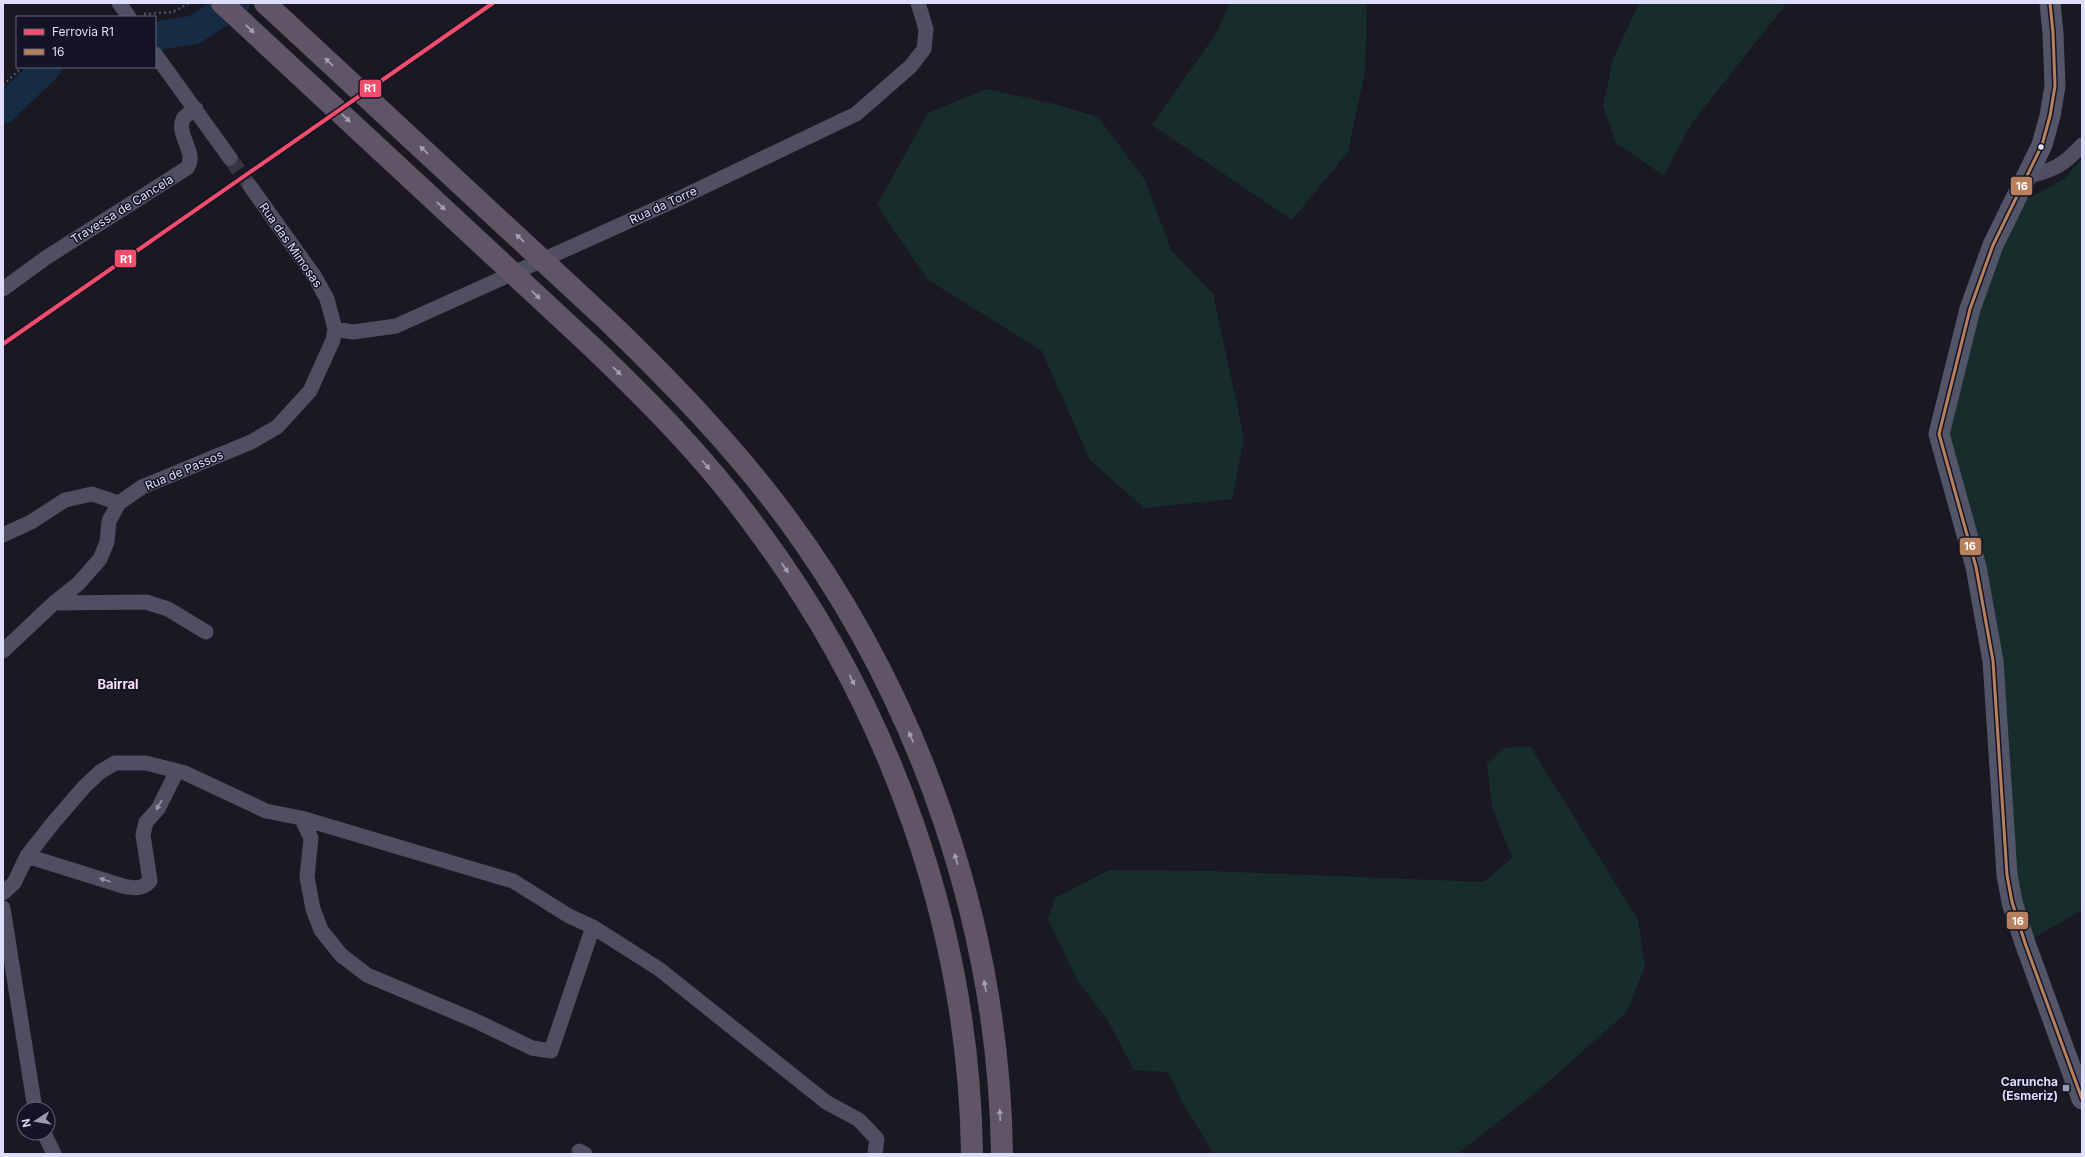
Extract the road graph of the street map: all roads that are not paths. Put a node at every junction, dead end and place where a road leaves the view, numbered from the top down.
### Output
1 (222, 3) edge
2 (265, 3) edge
3 (918, 3) edge
4 (2050, 3) edge
5 (116, 10) edge
6 (136, 16) edge
7 (156, 55) edge
8 (196, 109) junction
9 (2082, 145) edge
10 (230, 158) tunnel mouth
11 (2028, 176) junction
12 (250, 186) tunnel mouth
13 (3, 288) edge
14 (334, 329) junction
15 (119, 503) junction
16 (3, 535) edge
17 (54, 603) junction
18 (206, 632) dead end
19 (3, 651) edge
20 (177, 771) junction
21 (302, 818) junction
22 (27, 856) junction
23 (3, 893) edge
24 (3, 908) edge
25 (593, 927) junction
26 (2082, 1099) edge
27 (34, 1101) edge
28 (48, 1141) edge
29 (54, 1154) edge
30 (876, 1154) edge
31 (972, 1154) edge
32 (1002, 1154) edge

1 -> 31 highway, bridge
32 -> 2 highway, bridge
3 - 14 street, Rua da Torre
4 - 11 street
5 - 6 street, bridge
7 - 8 street
8 - 10 street
8 - 13 street, Travessa de Cancela
9 - 11 street
11 - 26 street
12 - 14 street, Rua das Mimosas
14 - 15 street, Rua de Passos
15 - 16 street
15 - 17 street
17 - 18 street
17 - 19 street
20 - 21 street
20 - 22 street
20 -> 22 street
21 - 25 street
21 - 25 street
22 - 23 street
24 - 27 street
25 - 30 street
28 - 29 street

